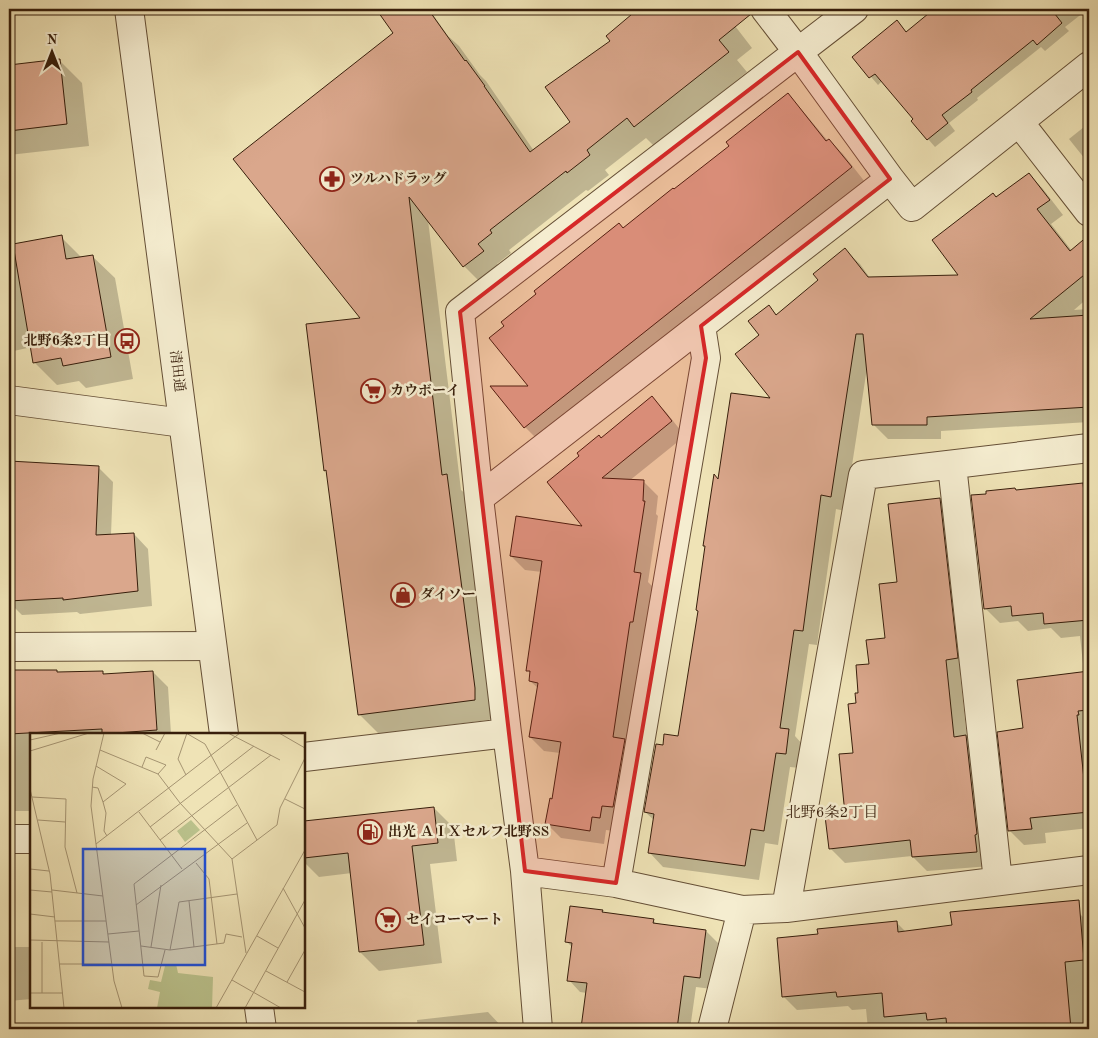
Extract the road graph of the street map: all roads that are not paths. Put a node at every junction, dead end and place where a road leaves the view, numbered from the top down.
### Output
1 (129, 9) edge
2 (765, 9) edge
3 (854, 9) edge
4 (798, 52) junction
5 (1089, 66) edge
6 (1020, 122) junction
7 (890, 179) junction
8 (1089, 212) edge
9 (701, 326) junction
10 (9, 400) edge
11 (183, 423) junction
12 (1089, 448) edge
13 (952, 464) junction
14 (479, 498) junction
15 (212, 646) junction
16 (9, 647) edge
17 (224, 733) edge
18 (507, 733) junction
19 (305, 757) edge
20 (9, 839) edge
21 (30, 839) edge
22 (1089, 870) edge
23 (525, 871) junction
24 (998, 881) junction
25 (616, 884) junction
26 (786, 908) junction
27 (742, 910) junction
28 (259, 1008) edge
29 (262, 1029) edge
30 (538, 1029) edge
31 (712, 1029) edge

1 - 11 street, 清田通
2 - 4 street
3 - 4 street
4 - 7 street
4 - 14 street
5 - 6 street
6 - 7 street
6 - 8 street
7 - 9 street
9 - 14 street
9 - 25 street
10 - 11 street
11 - 15 street, 清田通
12 - 13 street
13 - 24 street
13 - 26 street
14 - 18 street
15 - 16 street
15 - 17 street, 清田通
18 - 19 street
18 - 23 street
20 - 21 street
22 - 24 street
23 - 25 street
23 - 30 street
24 - 26 street
25 - 27 street
26 - 27 street
27 - 31 street
28 - 29 street

